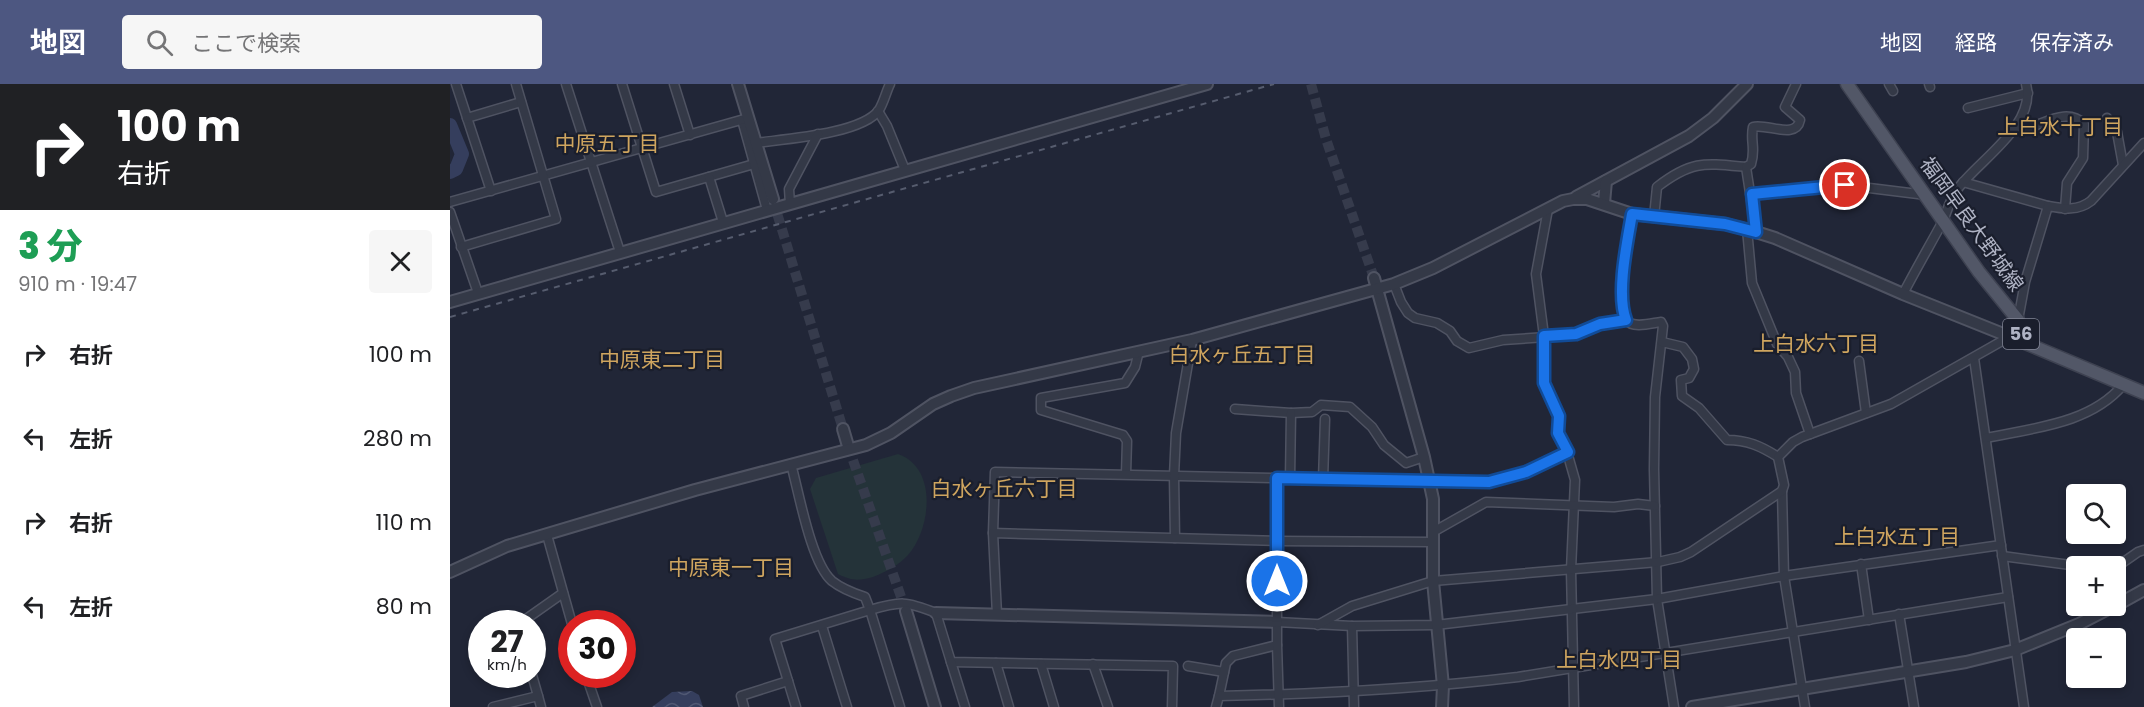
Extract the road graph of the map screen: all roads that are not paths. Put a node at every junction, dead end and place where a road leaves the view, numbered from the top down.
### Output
1 (456, 84) edge
2 (516, 84) edge
3 (566, 84) edge
4 (622, 84) edge
5 (674, 84) edge
6 (738, 84) edge
7 (890, 84) edge
8 (1207, 84) edge
9 (1747, 84) edge
10 (1796, 84) edge
11 (1847, 84) edge
12 (2028, 86) edge
13 (521, 102) junction
14 (1968, 108) dead end
15 (878, 111) junction
16 (467, 118) junction
17 (2107, 118) dead end
18 (745, 119) junction
19 (2014, 130) junction
20 (818, 134) junction
21 (690, 135) junction
22 (756, 143) junction
23 (2144, 143) edge
24 (642, 149) junction
25 (591, 163) junction
26 (754, 164) junction
27 (2123, 165) junction
28 (1746, 168) junction
29 (904, 170) junction
30 (543, 177) junction
31 (710, 177) junction
32 (1606, 181) junction
33 (1963, 183) junction
34 (490, 191) junction
35 (1752, 194) junction
36 (1926, 195) junction
37 (1573, 198) junction
38 (773, 200) tunnel mouth
39 (450, 202) edge
40 (1604, 203) junction
41 (790, 204) junction
42 (2048, 206) junction
43 (1548, 209) junction
44 (2065, 209) junction
45 (767, 210) junction
46 (450, 212) edge
47 (1632, 214) junction
48 (1654, 217) junction
49 (1943, 219) junction
50 (723, 222) junction
51 (1751, 230) junction
52 (461, 247) junction
53 (620, 252) junction
54 (1374, 278) tunnel mouth
55 (1394, 284) junction
56 (1377, 289) junction
57 (478, 293) junction
58 (1903, 294) junction
59 (450, 302) edge
60 (1626, 320) junction
61 (2018, 320) junction
62 (1544, 336) junction
63 (2009, 337) junction
64 (1192, 340) junction
65 (1662, 342) junction
66 (2023, 342) junction
67 (1139, 351) junction
68 (1974, 358) junction
69 (1859, 361) dead end
70 (2123, 385) junction
71 (2144, 393) edge
72 (1235, 409) dead end
73 (1291, 413) junction
74 (1866, 413) junction
75 (1325, 418) dead end
76 (843, 429) tunnel mouth
77 (1810, 434) junction
78 (1986, 438) junction
79 (848, 446) tunnel mouth
80 (1568, 452) junction
81 (1424, 457) junction
82 (1778, 457) junction
83 (791, 464) junction
84 (1126, 474) junction
85 (1174, 476) junction
86 (1277, 478) junction
87 (1290, 479) junction
88 (1323, 480) junction
89 (1430, 480) junction
90 (1782, 491) junction
91 (1575, 505) junction
92 (1655, 506) junction
93 (993, 533) junction
94 (548, 535) junction
95 (1433, 537) junction
96 (1175, 538) junction
97 (1277, 541) junction
98 (2001, 545) junction
99 (2144, 550) edge
100 (2002, 556) junction
101 (2126, 560) edge
102 (1657, 562) junction
103 (1861, 564) junction
104 (2066, 564) edge
105 (1571, 570) junction
106 (450, 572) edge
107 (1784, 576) junction
108 (1433, 581) junction
109 (2144, 590) edge
110 (563, 593) junction
111 (2008, 597) junction
112 (1657, 598) junction
113 (2126, 600) edge
114 (539, 610) edge
115 (568, 610) edge
116 (870, 610) junction
117 (906, 610) tunnel mouth
118 (1570, 610) junction
119 (936, 613) junction
120 (1899, 614) junction
121 (997, 615) junction
122 (2095, 616) edge
123 (1869, 620) junction
124 (1277, 622) junction
125 (1318, 625) junction
126 (822, 626) junction
127 (1352, 626) junction
128 (1436, 626) junction
129 (1792, 632) junction
130 (1277, 645) junction
131 (2015, 650) junction
132 (1664, 653) junction
133 (951, 662) junction
134 (996, 663) junction
135 (1041, 664) junction
136 (1093, 664) junction
137 (1188, 666) dead end
138 (1572, 668) junction
139 (1910, 671) junction
140 (1224, 672) junction
141 (788, 681) junction
142 (1443, 686) junction
143 (536, 688) edge
144 (590, 688) edge
145 (1802, 689) junction
146 (1353, 692) junction
147 (1279, 695) junction
148 (538, 696) junction
149 (1219, 696) junction
150 (495, 707) edge
151 (541, 707) edge
152 (597, 707) edge
153 (744, 707) edge
154 (796, 707) edge
155 (847, 707) edge
156 (900, 707) edge
157 (935, 707) edge
158 (965, 707) edge
159 (1009, 707) edge
160 (1054, 707) edge
161 (1108, 707) edge
162 (1172, 707) edge
163 (1216, 707) edge
164 (1279, 707) edge
165 (1354, 707) edge
166 (1442, 707) edge
167 (1574, 707) edge
168 (1674, 707) edge
169 (1692, 707) edge
170 (1805, 707) edge
171 (1914, 707) edge
172 (2024, 707) edge

1 - 16 street
2 - 13 street
3 - 25 street
4 - 24 street
5 - 21 street
6 - 18 street
7 - 15 street
8 - 29 street
9 - 32 street
10 - 28 street
11 - 36 main road, 福岡早良大野城線 / 56
12 - 14 street
12 - 19 street
13 - 16 street
13 - 30 street
15 - 20 street
15 - 29 street
16 - 34 street
17 - 27 street
18 - 21 street
18 - 22 street
18 - 26 street
19 - 33 street
19 - 44 street
20 - 22 street
20 - 41 street
21 - 24 street
22 - 38 street
23 - 27 street
24 - 25 street
24 - 31 street
25 - 30 street
25 - 53 street
26 - 31 street
26 - 45 street
27 - 44 street
28 - 35 street
28 - 48 street
29 - 41 street
30 - 34 street
30 - 52 street
31 - 50 street
32 - 37 street
32 - 40 street
33 - 42 street
33 - 49 street
34 - 39 street
35 - 36 street
35 - 51 street
36 - 49 main road, 福岡早良大野城線 / 56
37 - 40 street
37 - 43 street
40 - 47 street
41 - 45 street
42 - 44 street
42 - 61 street
43 - 55 street
43 - 62 street
45 - 50 street
46 - 52 street
47 - 48 street
47 - 60 street
48 - 51 street
49 - 58 street
49 - 61 main road, 福岡早良大野城線 / 56
50 - 53 street
51 - 58 street
51 - 77 street
52 - 57 street
53 - 57 street
54 - 56 street
55 - 56 street
55 - 62 street
56 - 64 street
56 - 81 street
57 - 59 street
58 - 63 street
60 - 62 street
60 - 65 street
61 - 63 street
61 - 66 main road, 福岡早良大野城線 / 56
62 - 80 street
63 - 66 street
63 - 68 street
64 - 67 street
64 - 85 street
65 - 82 street
65 - 92 street
66 - 70 main road, 56
67 - 83 street
67 - 84 street
68 - 74 street
68 - 78 street
69 - 74 street
70 - 71 main road, 56
70 - 78 street
72 - 73 street
73 - 81 street
73 - 87 street
74 - 77 street
75 - 88 street
76 - 79 street
77 - 82 street
78 - 98 street
80 - 89 street
80 - 91 street
81 - 89 street
82 - 90 street
83 - 94 street
83 - 116 street
84 - 85 street
84 - 93 street
85 - 86 street
85 - 96 street
86 - 87 street
86 - 97 street
87 - 88 street
88 - 89 street
89 - 95 street
90 - 102 street
90 - 107 street
91 - 92 street
91 - 95 street
91 - 105 street
92 - 102 street
93 - 96 street
93 - 121 street
94 - 106 street
94 - 110 street
95 - 97 street
95 - 108 street
96 - 97 street
97 - 124 street
98 - 100 street
98 - 103 street
99 - 101 street
100 - 104 street
100 - 111 street
102 - 105 street
102 - 112 street
103 - 107 street
103 - 123 street
105 - 108 street
105 - 118 street
107 - 112 street
107 - 129 street
108 - 125 street
108 - 128 street
109 - 113 street
110 - 114 street
110 - 115 street
111 - 120 street
111 - 131 street
112 - 118 street
112 - 132 street
116 - 119 street
116 - 126 street
116 - 156 street
117 - 157 street
118 - 128 street
118 - 138 street
119 - 121 street
119 - 133 street
120 - 123 street
120 - 139 street
121 - 124 street
122 - 131 street
123 - 129 street
124 - 125 street
124 - 130 street
125 - 127 street
126 - 141 street
126 - 155 street
127 - 128 street
127 - 146 street
128 - 142 street
129 - 132 street
129 - 145 street
130 - 140 street
130 - 147 street
131 - 139 street
131 - 172 street
132 - 138 street
132 - 168 street
133 - 134 street
133 - 158 street
134 - 135 street
134 - 159 street
135 - 136 street
135 - 160 street
136 - 161 street
136 - 162 street
137 - 140 street
138 - 142 street
138 - 167 street
139 - 145 street
139 - 171 street
140 - 149 street
141 - 153 street
141 - 154 street
142 - 146 street
142 - 166 street
143 - 148 street
144 - 152 street
145 - 169 street
145 - 170 street
146 - 147 street
146 - 165 street
147 - 149 street
147 - 164 street
148 - 150 street
148 - 151 street
149 - 163 street

